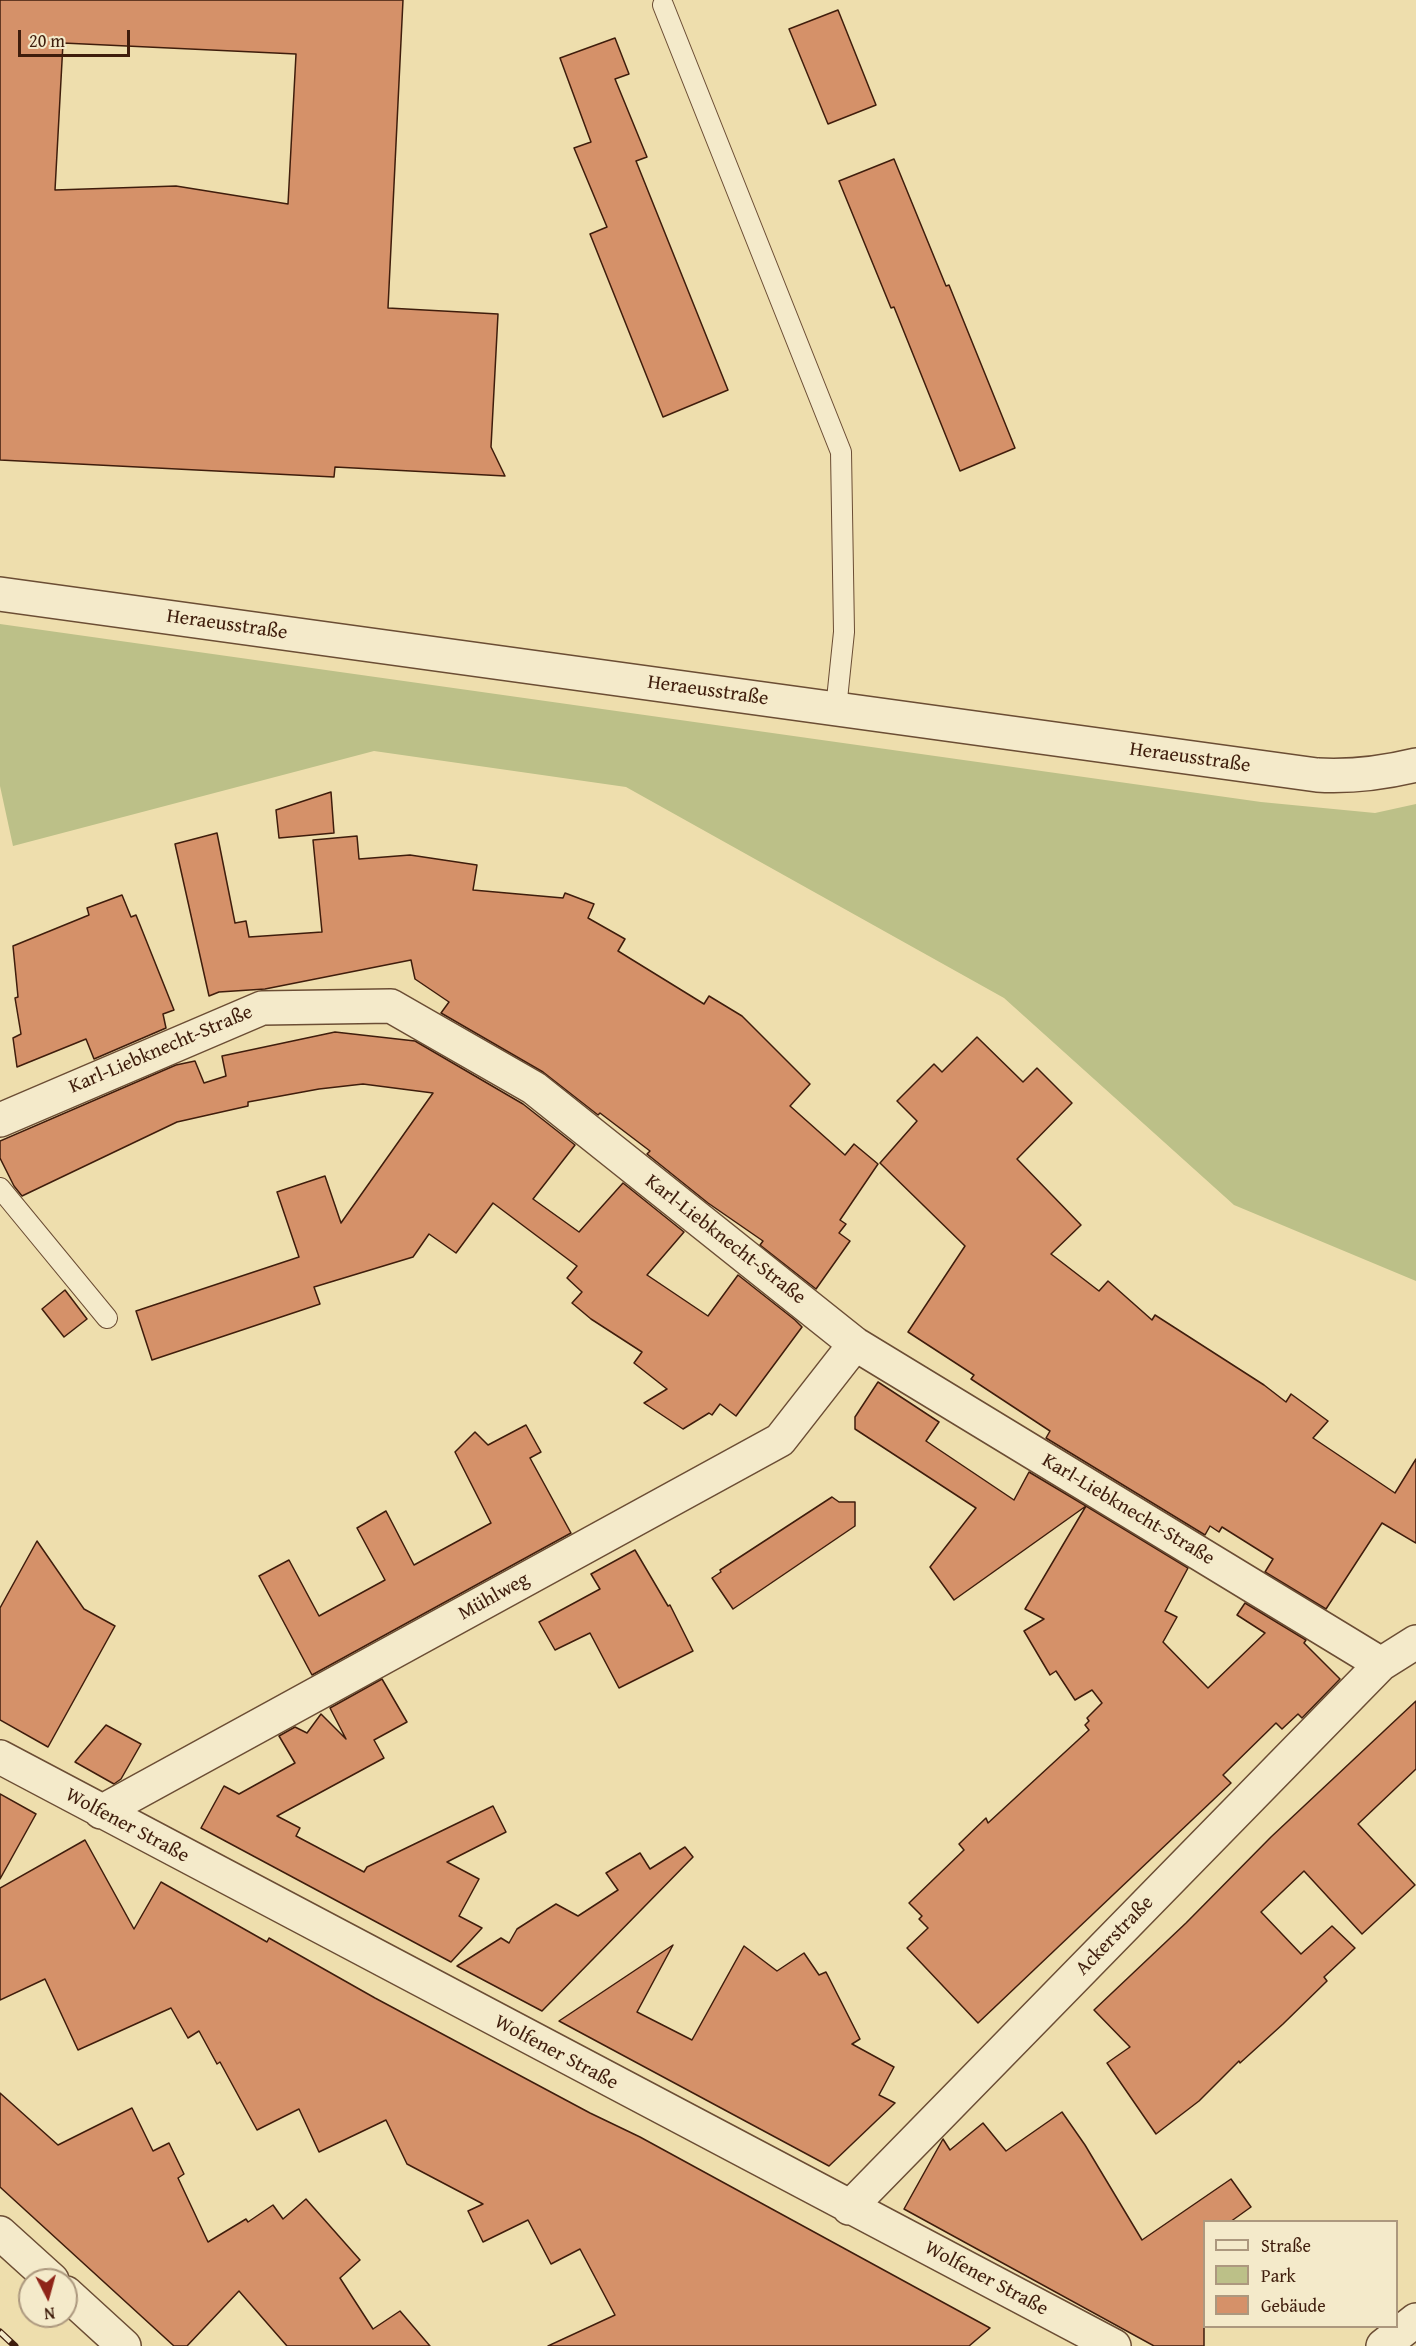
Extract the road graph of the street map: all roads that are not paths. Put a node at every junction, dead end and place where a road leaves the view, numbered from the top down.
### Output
1 (663, 5) dead end
2 (0, 594) edge
3 (836, 709) junction
4 (1416, 765) edge
5 (0, 1120) edge
6 (0, 1188) edge
7 (107, 1318) dead end
8 (855, 1344) junction
9 (1416, 1642) edge
10 (1381, 1664) junction
11 (0, 1758) edge
12 (100, 1812) junction
13 (849, 2208) junction
14 (0, 2233) edge
15 (39, 2268) edge
16 (78, 2304) edge
17 (1416, 2320) edge
18 (124, 2346) edge
19 (1114, 2346) edge
20 (1383, 2346) edge

1 - 3 lane
2 - 3 street, Heraeusstraße
3 - 4 street, Heraeusstraße
5 - 8 street, Karl-Liebknecht-Straße
6 - 7 lane
8 - 10 street, Karl-Liebknecht-Straße
8 - 12 street, Mühlweg
9 - 10 street
10 - 13 street, Ackerstraße
11 - 12 street, Wolfener Straße
12 - 13 street, Wolfener Straße
13 - 19 street, Wolfener Straße
14 - 15 street
16 - 18 street
17 - 20 street

